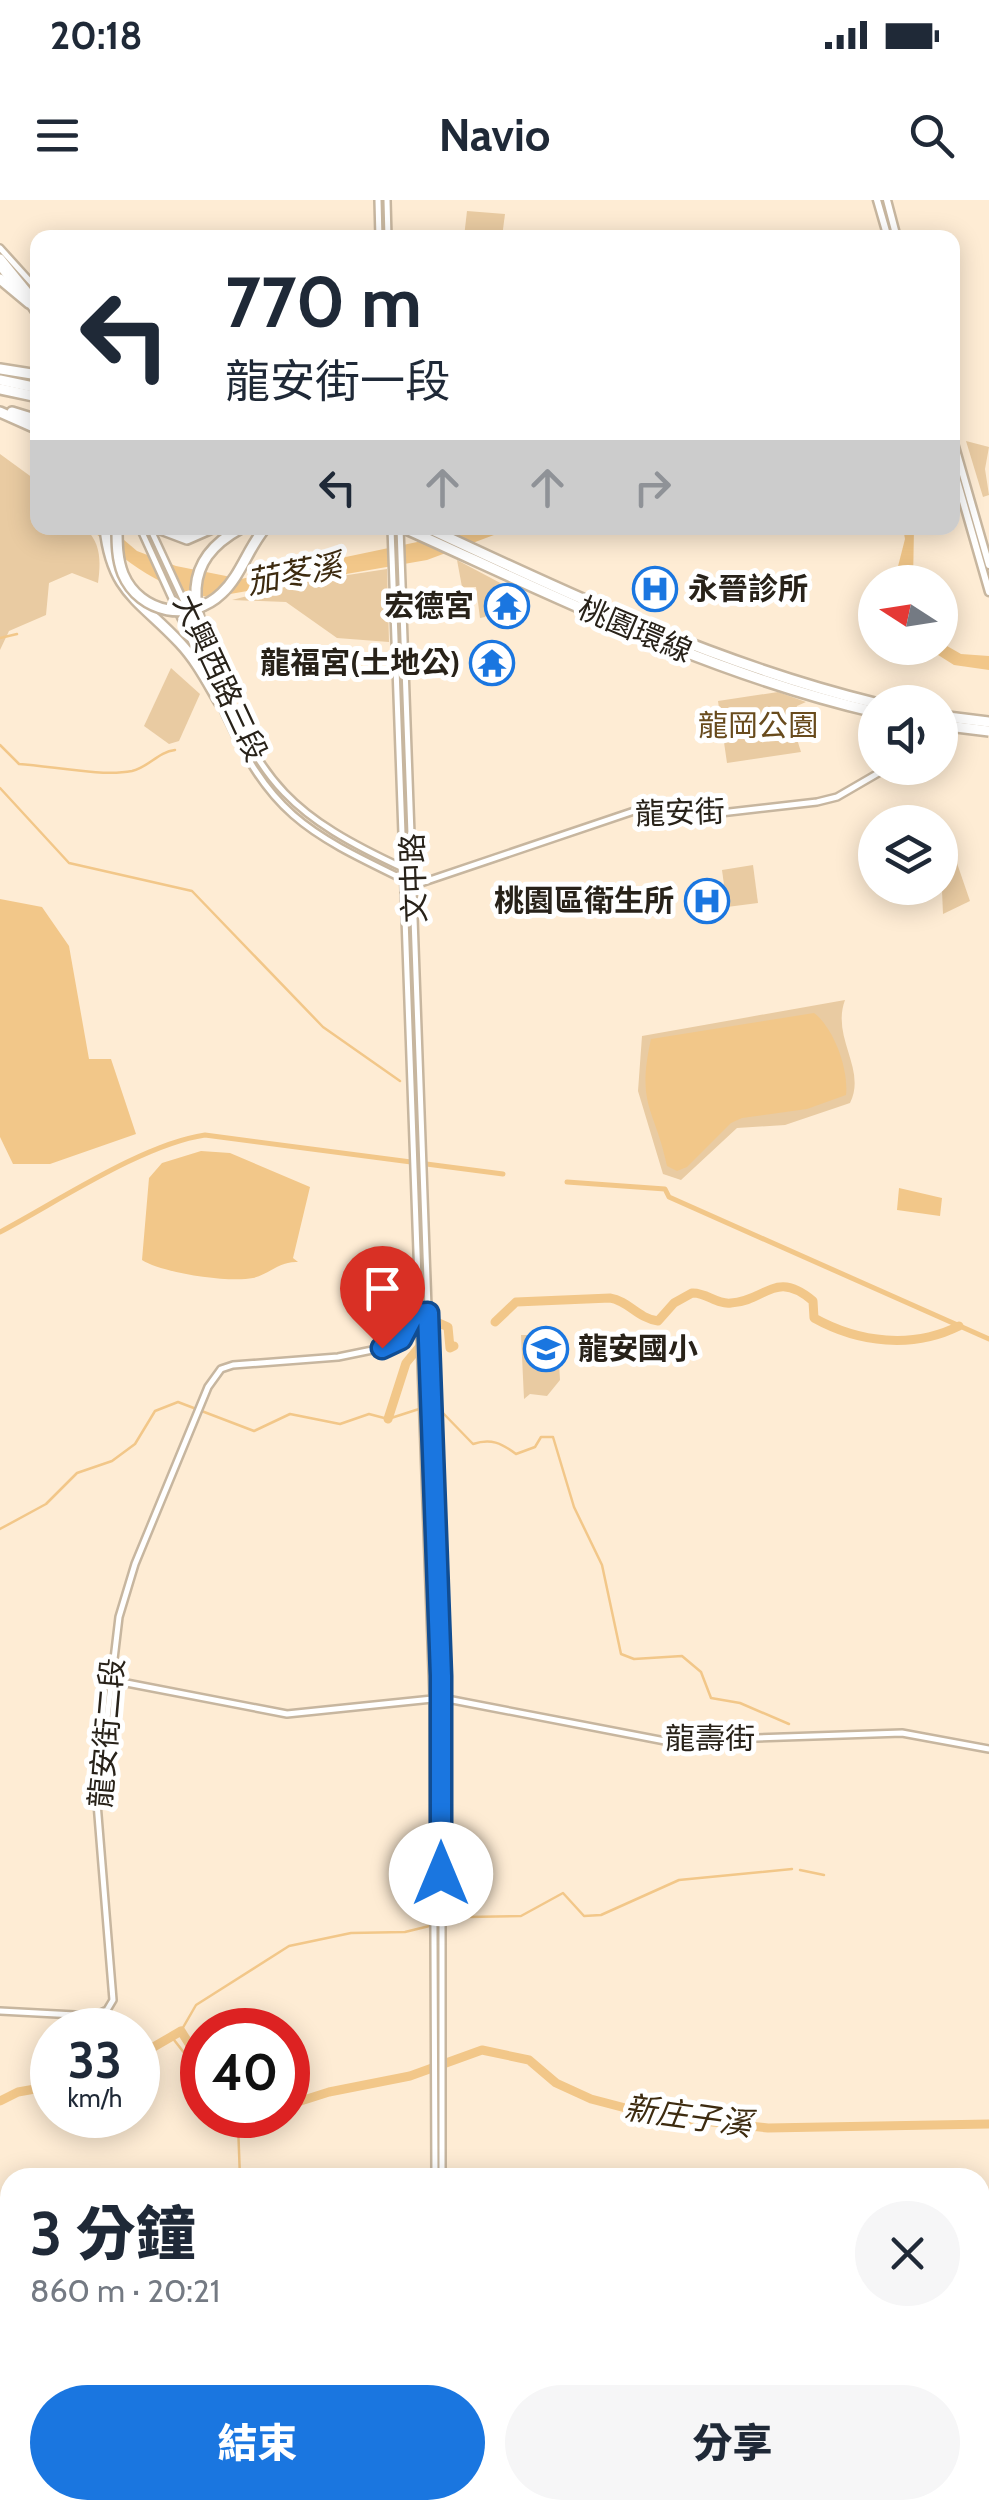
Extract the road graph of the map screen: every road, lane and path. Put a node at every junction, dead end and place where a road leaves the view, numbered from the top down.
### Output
1 (378, 200) edge
2 (386, 200) edge
3 (877, 200) edge
4 (887, 200) edge
5 (380, 230) edge
6 (388, 230) edge
7 (886, 230) edge
8 (895, 230) edge
9 (0, 248) edge
10 (0, 259) edge
11 (0, 268) edge
12 (0, 279) edge
13 (30, 294) edge
14 (30, 295) edge
15 (30, 296) edge
16 (30, 298) edge
17 (0, 369) edge
18 (30, 374) edge
19 (0, 380) edge
20 (30, 386) edge
21 (0, 388) edge
22 (30, 394) edge
23 (0, 410) edge
24 (30, 418) edge
25 (30, 426) edge
26 (960, 464) edge
27 (960, 491) edge
28 (107, 535) edge
29 (117, 535) edge
30 (143, 535) edge
31 (156, 535) edge
32 (167, 535) edge
33 (196, 535) edge
34 (231, 535) edge
35 (260, 535) edge
36 (391, 535) edge
37 (402, 535) edge
38 (418, 535) edge
39 (444, 535) edge
40 (402, 555) junction
41 (393, 556) junction
42 (989, 565) edge
43 (989, 592) edge
44 (214, 667) junction
45 (858, 698) edge
46 (220, 704) junction
47 (858, 708) edge
48 (989, 713) edge
49 (958, 718) edge
50 (989, 722) edge
51 (958, 727) edge
52 (958, 727) edge
53 (989, 732) edge
54 (858, 785) edge
55 (404, 868) junction
56 (405, 880) junction
57 (415, 886) junction
58 (416, 1100) junction
59 (425, 1313) junction
60 (437, 1543) junction
61 (428, 1544) junction
62 (110, 1680) junction
63 (438, 1698) junction
64 (989, 1749) edge
65 (0, 2010) edge
66 (439, 2168) edge

1 - 5 street
2 - 6 street
3 - 7 main road
4 - 8 main road
9 - 13 street
10 - 14 highway
11 - 15 street
12 - 16 highway
17 - 18 highway
19 - 20 highway
21 - 22 highway
23 - 24 highway
23 - 25 highway
26 - 42 main road
27 - 43 main road
28 - 46 highway, bridge
29 - 35 highway, bridge
30 - 46 street, 大興西路三段
31 - 44 street, 大興西路三段
32 - 33 highway
34 - 44 highway
36 - 41 street, 文中路
37 - 40 street, 文中路
38 - 47 highway, 桃園環線
39 - 45 highway, 桃園環線
40 - 41 street
40 - 57 street, 文中路
41 - 55 street, 文中路
44 - 55 street, 大興西路三段
46 - 56 street, 大興西路三段
48 - 51 street
49 - 50 highway, bridge
52 - 53 highway, bridge
54 - 57 street, 龍安街
55 - 56 street, 文中路
55 - 57 street
56 - 57 street, 大興西路三段
56 - 58 street, 文中路
57 - 58 street, 文中路
58 - 59 street, 文中路
58 - 59 street, 文中路
59 - 60 street
59 - 61 street
59 - 62 street, 龍安街二段
60 - 61 street
60 - 63 street
61 - 63 street
62 - 63 street, 龍壽街
62 - 65 street, 龍安街二段
63 - 64 street, 龍壽街
63 - 66 street

